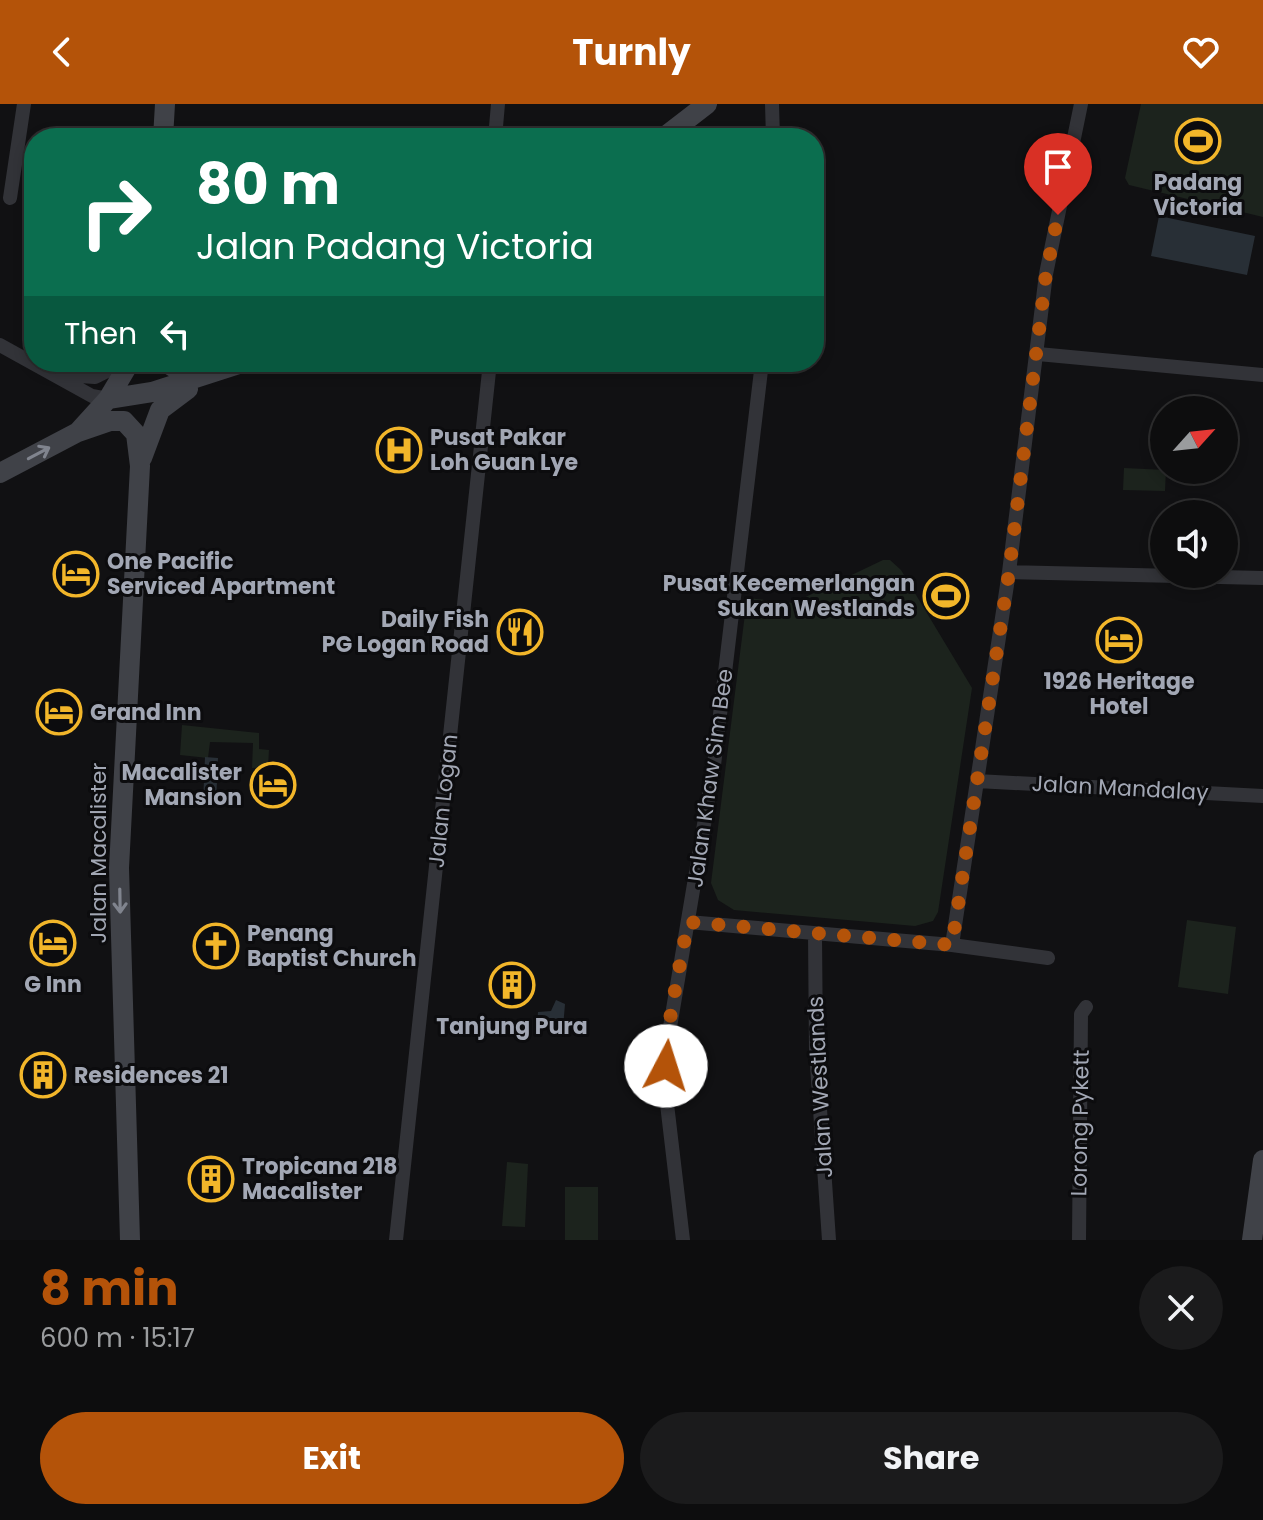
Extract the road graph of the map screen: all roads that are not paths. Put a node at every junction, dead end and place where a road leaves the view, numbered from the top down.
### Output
1 (24, 104) edge
2 (165, 104) edge
3 (498, 104) edge
4 (707, 104) edge
5 (772, 104) edge
6 (1081, 104) edge
7 (164, 128) edge
8 (496, 128) edge
9 (676, 128) edge
10 (773, 128) edge
11 (10, 198) dead end
12 (0, 345) edge
13 (1038, 354) junction
14 (24, 357) edge
15 (53, 372) edge
16 (106, 372) edge
17 (122, 372) edge
18 (207, 372) edge
19 (213, 372) edge
20 (489, 372) edge
21 (761, 372) edge
22 (57, 374) junction
23 (1263, 375) edge
24 (108, 399) junction
25 (78, 432) junction
26 (140, 466) junction
27 (0, 473) edge
28 (1009, 572) junction
29 (1263, 578) edge
30 (977, 781) junction
31 (1263, 796) edge
32 (688, 922) junction
33 (815, 934) junction
34 (952, 945) junction
35 (1048, 958) dead end
36 (1086, 1007) dead end
37 (1263, 1160) edge
38 (1260, 1201) edge
39 (130, 1240) edge
40 (396, 1240) edge
41 (683, 1240) edge
42 (829, 1240) edge
43 (1079, 1240) edge
44 (1252, 1240) edge

1 - 11 street
2 - 7 main road
3 - 8 street
4 - 9 main road
5 - 10 street
6 - 13 street
12 - 14 street
13 - 23 street
13 - 28 street
15 - 22 street
16 - 22 street
17 - 24 main road
18 - 24 main road
19 - 26 main road
20 - 40 street, Jalan Logan
21 - 32 street, Jalan Khaw Sim Bee
22 - 24 street
24 - 25 main road
25 - 26 main road
27 -> 25 main road
26 -> 39 main road, Jalan Macalister
28 - 29 street
28 - 30 street
30 - 31 street, Jalan Mandalay
30 - 34 street
32 - 33 street
32 - 41 street, Jalan Khaw Sim Bee
33 - 34 street
33 - 42 street, Jalan Westlands
34 - 35 street
36 - 43 street, Lorong Pykett
37 - 38 main road
38 - 44 main road

